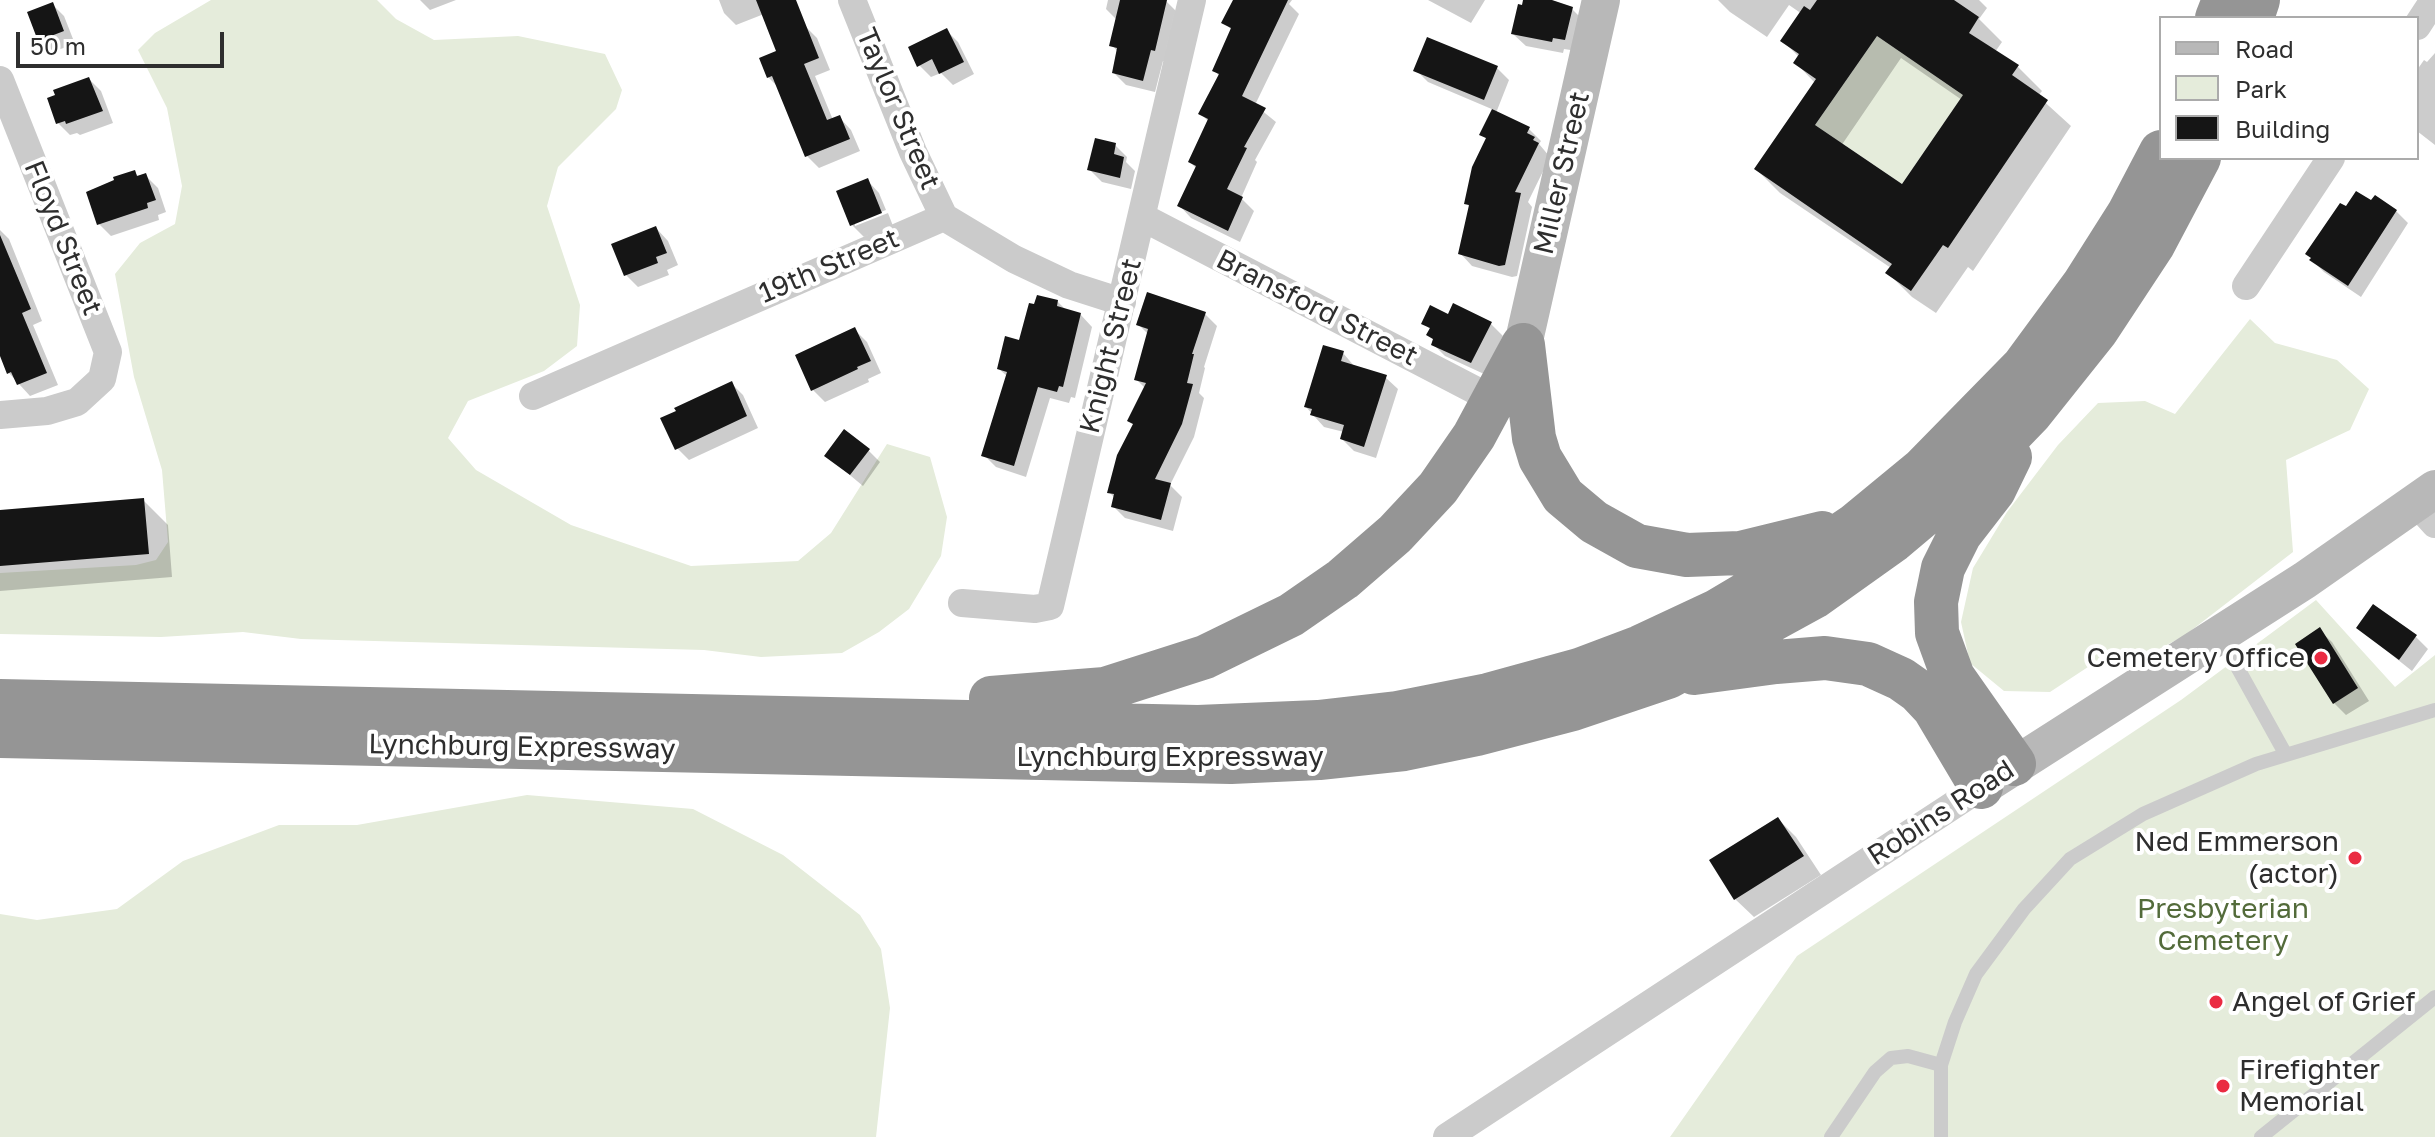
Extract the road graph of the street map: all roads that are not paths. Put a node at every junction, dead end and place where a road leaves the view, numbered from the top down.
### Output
1 (852, 0) edge
2 (1192, 0) edge
3 (1601, 0) edge
4 (2434, 0) edge
5 (2419, 23) edge
6 (1, 84) edge
7 (2159, 156) edge
8 (2198, 160) edge
9 (2330, 160) edge
10 (944, 217) junction
11 (1142, 217) junction
12 (2246, 286) dead end
13 (1122, 302) junction
14 (1523, 345) junction
15 (533, 396) dead end
16 (1492, 399) junction
17 (2030, 414) junction
18 (0, 415) edge
19 (2429, 505) edge
20 (1855, 525) junction
21 (962, 603) dead end
22 (2220, 635) junction
23 (1668, 677) junction
24 (0, 701) edge
25 (2435, 710) edge
26 (761, 718) junction
27 (0, 736) edge
28 (2286, 755) junction
29 (1998, 776) junction
30 (2435, 997) edge
31 (1941, 1065) junction
32 (1447, 1137) edge
33 (1831, 1137) edge
34 (1941, 1137) edge
35 (2261, 1137) edge

1 - 10 street, Taylor Street
2 - 11 street, Knight Street
3 - 14 main road, Miller Street
4 - 5 street
6 - 18 street, Floyd Street
7 - 20 highway, Lynchburg Expressway
8 - 17 highway, Lynchburg Expressway
9 - 12 street
10 - 13 street
10 - 15 street, 19th Street
11 - 13 street, Knight Street
11 - 16 street, Bransford Street
13 - 21 street, Knight Street
14 - 16 highway
14 - 20 highway
16 - 26 highway
17 - 23 highway, Lynchburg Expressway
17 - 29 highway
19 - 22 main road, Robins Road
20 - 26 highway, Lynchburg Expressway
22 - 28 lane
22 - 29 main road, Robins Road
23 - 27 highway, Lynchburg Expressway
23 - 29 highway
24 - 26 highway, Lynchburg Expressway
25 - 28 lane
28 - 31 lane
29 - 32 street, Robins Road
30 - 35 lane
31 - 33 lane
31 - 34 lane

